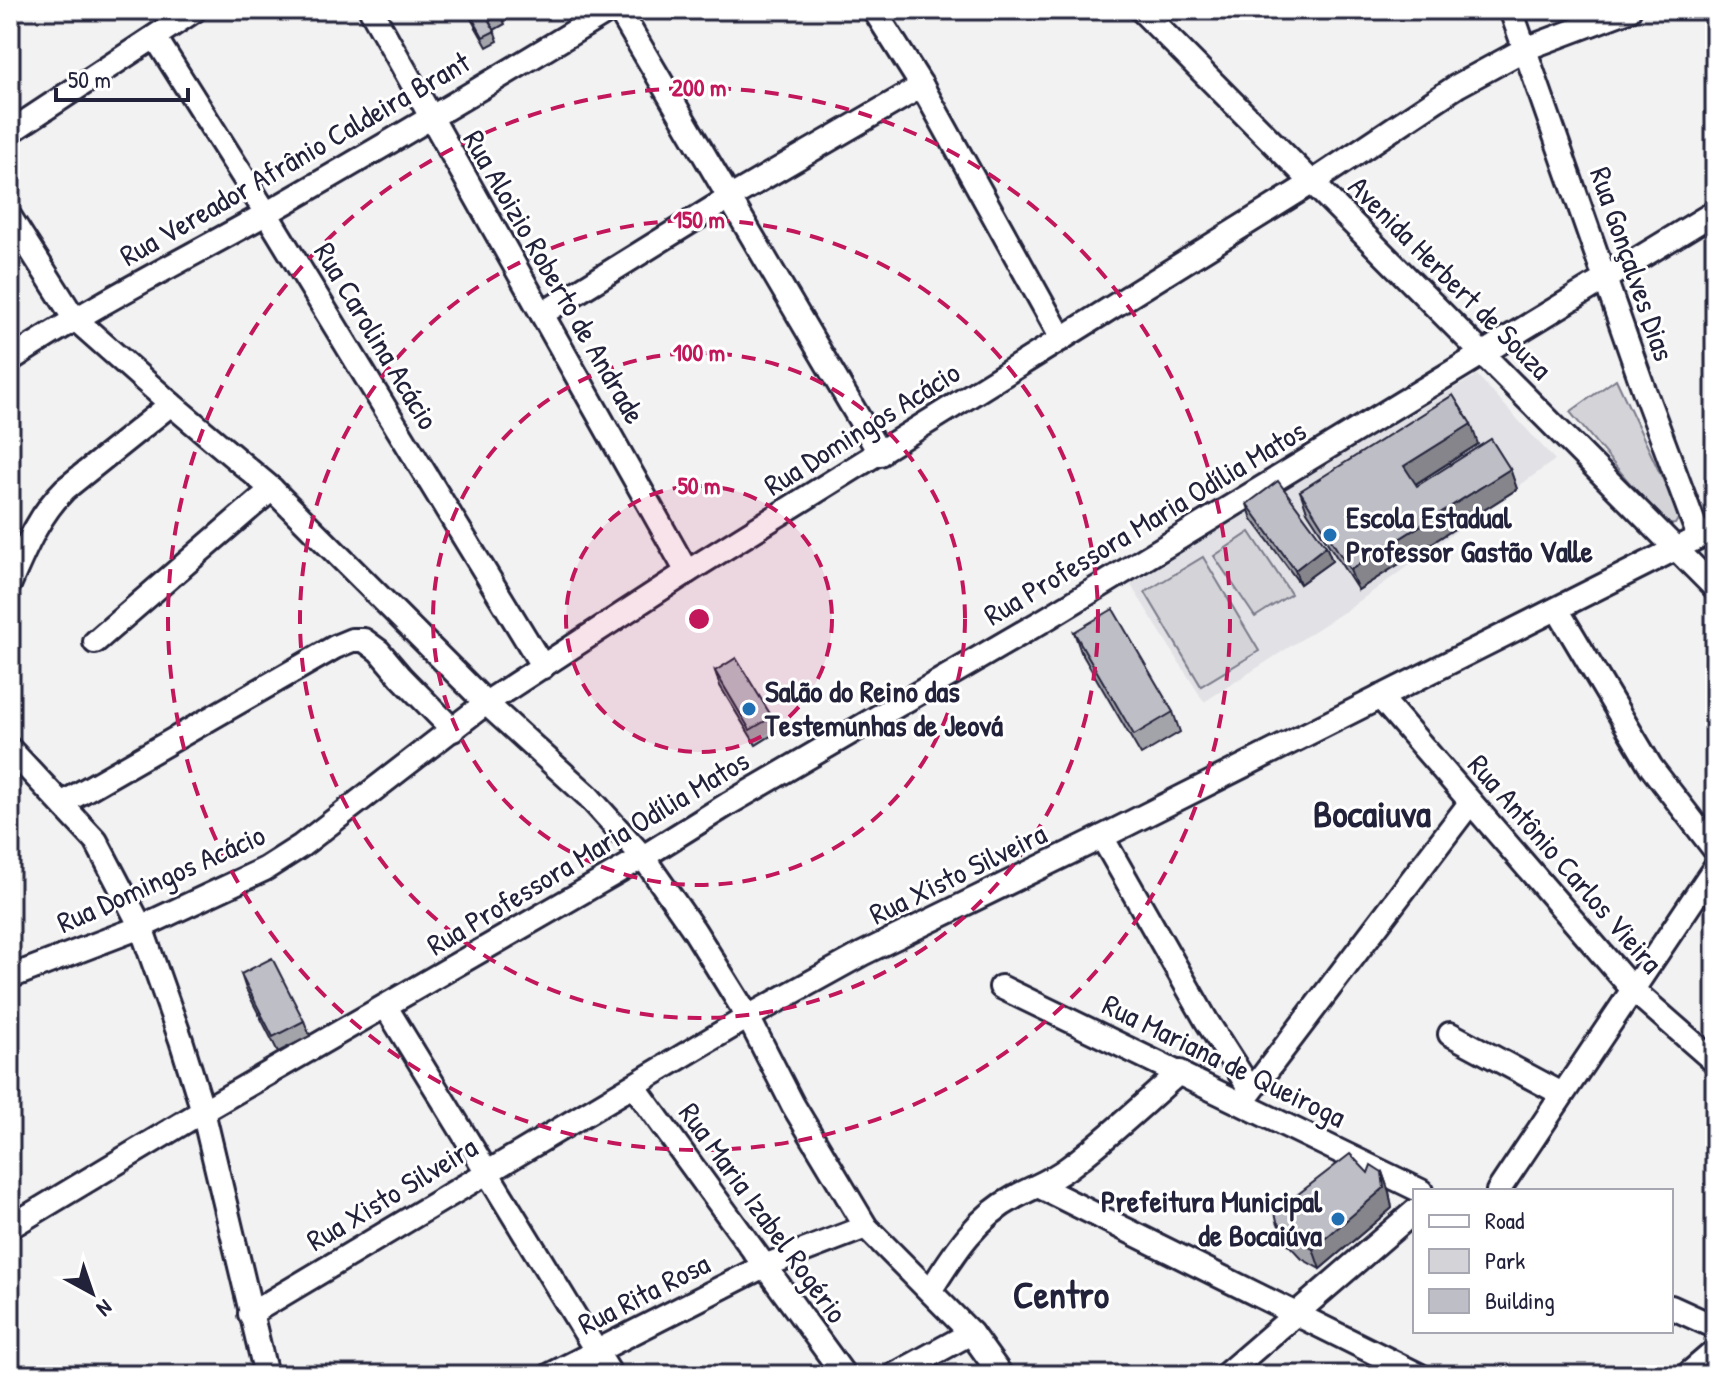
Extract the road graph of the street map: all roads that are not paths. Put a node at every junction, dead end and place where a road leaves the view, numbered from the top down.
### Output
1 (195, 10) edge
2 (371, 10) edge
3 (610, 10) edge
4 (619, 10) edge
5 (874, 10) edge
6 (1141, 10) edge
7 (1511, 10) edge
8 (1629, 10) edge
9 (155, 37) junction
10 (1525, 49) junction
11 (922, 86) junction
12 (430, 119) junction
13 (10, 132) edge
14 (1313, 182) junction
15 (729, 198) junction
16 (1715, 212) edge
17 (266, 213) junction
18 (10, 217) edge
19 (1607, 278) junction
20 (542, 314) junction
21 (74, 318) junction
22 (1062, 339) junction
23 (1483, 354) junction
24 (10, 360) edge
25 (171, 404) junction
26 (880, 454) junction
27 (272, 489) junction
28 (1707, 533) edge
29 (1674, 548) junction
30 (687, 572) junction
31 (10, 583) edge
32 (1715, 588) edge
33 (1557, 609) junction
34 (95, 642) dead end
35 (543, 667) junction
36 (1380, 697) junction
37 (486, 703) junction
38 (453, 730) junction
39 (10, 749) edge
40 (63, 803) junction
41 (1470, 803) junction
42 (1102, 837) junction
43 (1715, 850) edge
44 (643, 857) junction
45 (1715, 867) edge
46 (141, 927) junction
47 (10, 977) edge
48 (1001, 987) dead end
49 (1634, 991) junction
50 (386, 1007) junction
51 (748, 1017) junction
52 (1450, 1034) dead end
53 (1715, 1062) edge
54 (1180, 1072) junction
55 (634, 1086) junction
56 (1562, 1094) junction
57 (1246, 1096) junction
58 (203, 1111) junction
59 (486, 1172) junction
60 (1040, 1187) junction
61 (1417, 1189) edge
62 (1499, 1189) edge
63 (1413, 1213) edge
64 (10, 1227) edge
65 (866, 1227) junction
66 (764, 1266) junction
67 (930, 1291) junction
68 (1673, 1308) edge
69 (250, 1314) junction
70 (1298, 1314) junction
71 (1715, 1327) edge
72 (971, 1333) junction
73 (1715, 1351) edge
74 (595, 1352) junction
75 (266, 1375) edge
76 (550, 1375) edge
77 (611, 1375) edge
78 (844, 1375) edge
79 (894, 1375) edge
80 (1001, 1375) edge
81 (1225, 1375) edge
82 (1419, 1375) edge
83 (1687, 1375) edge

1 - 9 street
2 - 12 street, Rua Aloizio Roberto de Andrade
3 - 12 street, Rua Vereador Afrânio Caldeira Brant
4 - 15 street
5 - 11 street
6 - 14 street, Avenida Herbert de Souza
7 - 10 street, Rua Gonçalves Dias
8 - 10 street, Rua Domingos Acácio
9 - 13 street
9 - 17 street, Rua Carolina Acácio
10 - 14 street, Rua Domingos Acácio
10 - 19 street, Rua Gonçalves Dias
11 - 15 street
11 - 22 street
12 - 17 street, Rua Vereador Afrânio Caldeira Brant
12 - 20 street, Rua Aloizio Roberto de Andrade
14 - 22 street, Rua Domingos Acácio
14 - 23 street, Avenida Herbert de Souza
15 - 20 street
15 - 26 street
16 - 19 street, Rua Professora Maria Odília Matos
17 - 21 street, Rua Vereador Afrânio Caldeira Brant
17 - 35 street, Rua Carolina Acácio
18 - 21 street
19 - 23 street, Rua Professora Maria Odília Matos
19 - 28 street, Rua Gonçalves Dias
20 - 30 street, Rua Aloizio Roberto de Andrade
21 - 24 street, Rua Vereador Afrânio Caldeira Brant
21 - 25 street
22 - 26 street, Rua Domingos Acácio
23 - 29 street, Avenida Herbert de Souza
23 - 44 street, Rua Professora Maria Odília Matos
25 - 27 street
25 - 31 street
26 - 30 street, Rua Domingos Acácio
27 - 34 street
27 - 37 street
28 - 29 street, Rua Xisto Silveira
29 - 32 street, Avenida Herbert de Souza
29 - 33 street, Rua Xisto Silveira
30 - 35 street, Rua Domingos Acácio
33 - 36 street, Rua Xisto Silveira
33 - 43 street
35 - 37 street, Rua Domingos Acácio
36 - 41 street, Rua Antônio Carlos Vieira
36 - 42 street, Rua Xisto Silveira
37 - 38 street, Rua Domingos Acácio
37 - 44 street
38 - 40 street
38 - 46 street, Rua Domingos Acácio
39 - 40 street
40 - 46 street
41 - 49 street, Rua Antônio Carlos Vieira
41 - 57 street
42 - 51 street, Rua Xisto Silveira
42 - 57 street
44 - 50 street, Rua Professora Maria Odília Matos
44 - 51 street
45 - 49 street
46 - 47 street, Rua Domingos Acácio
46 - 58 street
48 - 54 street, Rua Mariana de Queiroga
49 - 53 street, Rua Antônio Carlos Vieira
49 - 56 street
50 - 58 street, Rua Professora Maria Odília Matos
50 - 59 street
51 - 55 street, Rua Xisto Silveira
51 - 65 street
52 - 56 street
54 - 57 street, Rua Mariana de Queiroga
54 - 60 street
55 - 59 street, Rua Xisto Silveira
55 - 66 street, Rua Maria Izabel Rogério
56 - 62 street
57 - 61 street, Rua Mariana de Queiroga
58 - 64 street, Rua Professora Maria Odília Matos
58 - 69 street
59 - 69 street, Rua Xisto Silveira
59 - 74 street
60 - 67 street
60 - 70 street
63 - 70 street
65 - 66 street, Rua Rita Rosa
65 - 67 street
66 - 74 street, Rua Rita Rosa
66 - 78 street, Rua Maria Izabel Rogério
67 - 72 street
68 - 71 street
69 - 75 street
70 - 81 street
70 - 82 street
72 - 79 street
72 - 80 street
73 - 83 street
74 - 76 street, Rua Rita Rosa
74 - 77 street

